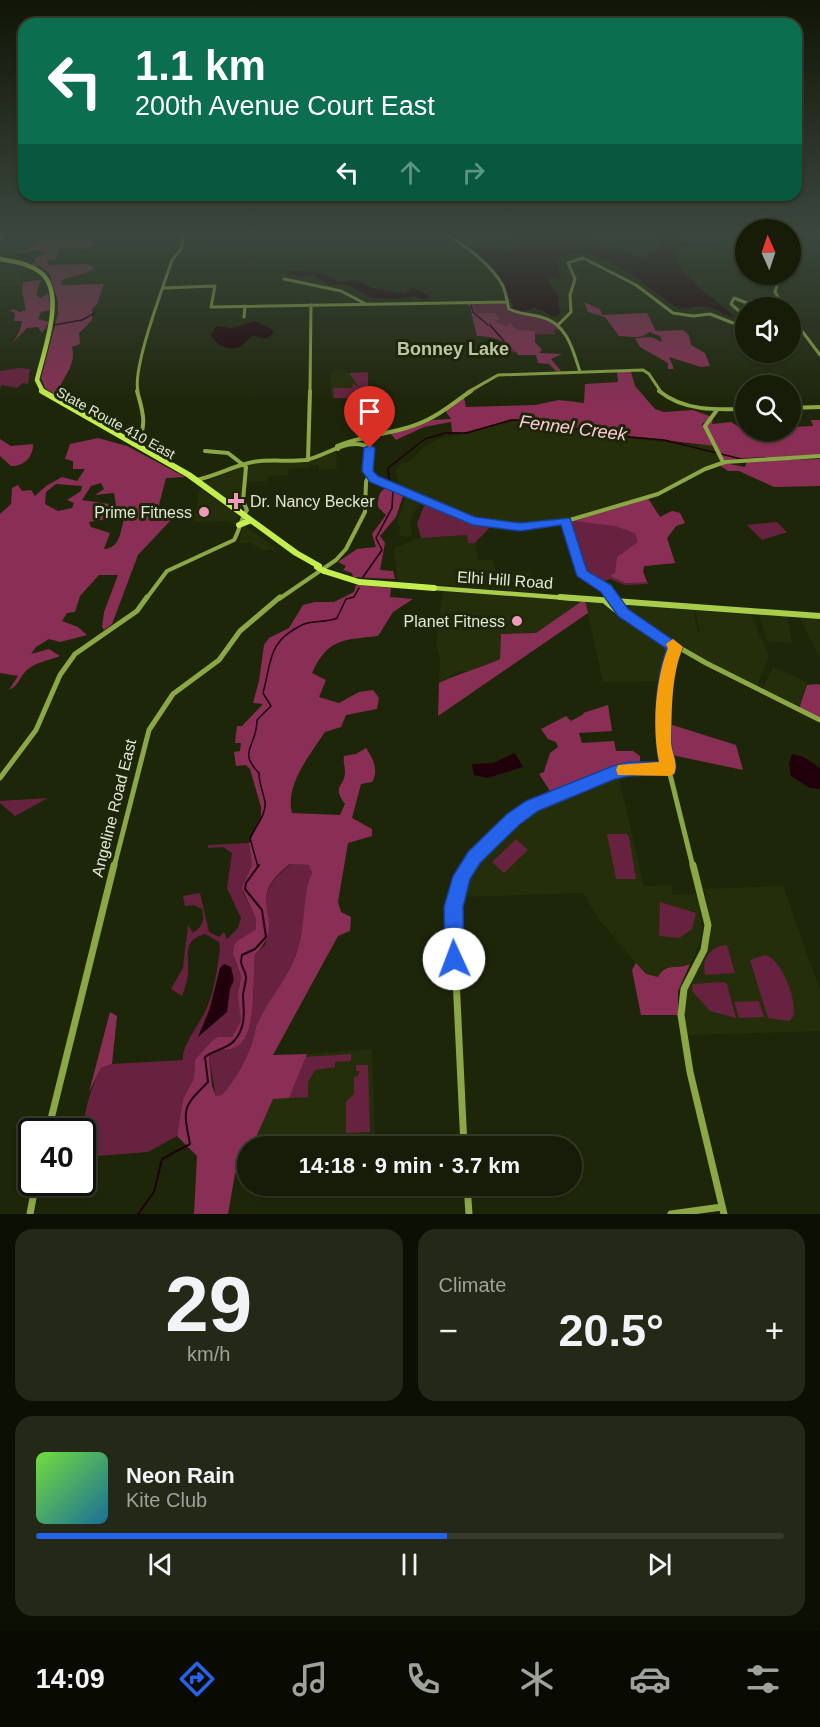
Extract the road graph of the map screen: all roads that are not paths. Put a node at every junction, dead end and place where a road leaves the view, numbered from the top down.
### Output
1 (49, 290) edge
2 (164, 290) edge
3 (215, 290) edge
4 (335, 290) edge
5 (501, 290) edge
6 (572, 290) edge
7 (642, 290) edge
8 (506, 302) junction
9 (367, 304) junction
10 (311, 305) junction
11 (245, 306) junction
12 (244, 317) dead end
13 (735, 322) edge
14 (558, 325) junction
15 (801, 331) edge
16 (820, 355) edge
17 (580, 372) junction
18 (820, 407) edge
19 (801, 408) edge
20 (735, 409) edge
21 (717, 410) junction
22 (134, 443) junction
23 (338, 449) junction
24 (206, 452) dead end
25 (310, 452) junction
26 (820, 456) edge
27 (315, 458) junction
28 (308, 460) junction
29 (723, 462) junction
30 (244, 464) junction
31 (369, 475) junction
32 (199, 480) junction
33 (247, 507) joint
34 (241, 514) junction
35 (249, 521) junction
36 (566, 523) junction
37 (239, 525) junction
38 (322, 568) junction
39 (434, 587) junction
40 (595, 600) junction
41 (612, 600) junction
42 (632, 602) junction
43 (617, 609) junction
44 (820, 615) edge
45 (665, 642) junction
46 (675, 647) junction
47 (671, 655) junction
48 (820, 720) edge
49 (669, 769) junction
50 (0, 778) edge
51 (51, 1118) edge
52 (464, 1136) edge
53 (33, 1196) edge
54 (468, 1196) edge
55 (723, 1210) edge
56 (30, 1214) edge
57 (469, 1214) edge
58 (671, 1214) edge

1 - 22 highway, State Route 410 East
2 - 22 street
3 - 11 street
4 - 9 street
5 - 8 street
6 - 14 street
7 - 13 street
8 - 9 street
8 - 14 street
9 - 10 street
10 - 11 street
10 - 25 street
11 - 12 street
14 - 17 street
15 - 16 street
17 - 21 street
17 - 23 street
18 - 19 street
20 - 21 street
21 - 29 street
22 - 32 highway, State Route 410 East
23 - 27 street
23 - 31 street, Angeline Road East
24 - 30 street
25 - 27 street
25 - 28 street
26 - 29 street
27 - 28 street
28 - 30 street
29 - 36 street
30 - 32 street
30 - 33 street
31 - 36 street
31 - 51 street, Angeline Road East
32 - 34 highway, State Route 410 East
33 - 34 highway
34 - 35 highway, Elhi Hill Road
34 - 37 street
34 - 38 highway, Elhi Hill Road
35 - 37 highway
35 - 38 highway, Elhi Hill Road
36 - 41 street
37 - 50 street
38 - 39 highway, Elhi Hill Road
39 - 40 main road, Elhi Hill Road
39 - 41 main road, Elhi Hill Road
40 - 41 main road, Elhi Hill Road
40 - 43 main road
41 - 42 main road, Elhi Hill Road
41 - 43 street
41 - 44 main road, Elhi Hill Road
42 - 43 main road
42 - 44 main road, Elhi Hill Road
43 - 45 street
43 - 46 street
45 - 46 street
45 - 47 street
46 - 47 street
46 - 48 street
47 - 49 street
49 - 52 street
49 - 55 street
53 - 56 street
54 - 57 street
55 - 58 street

